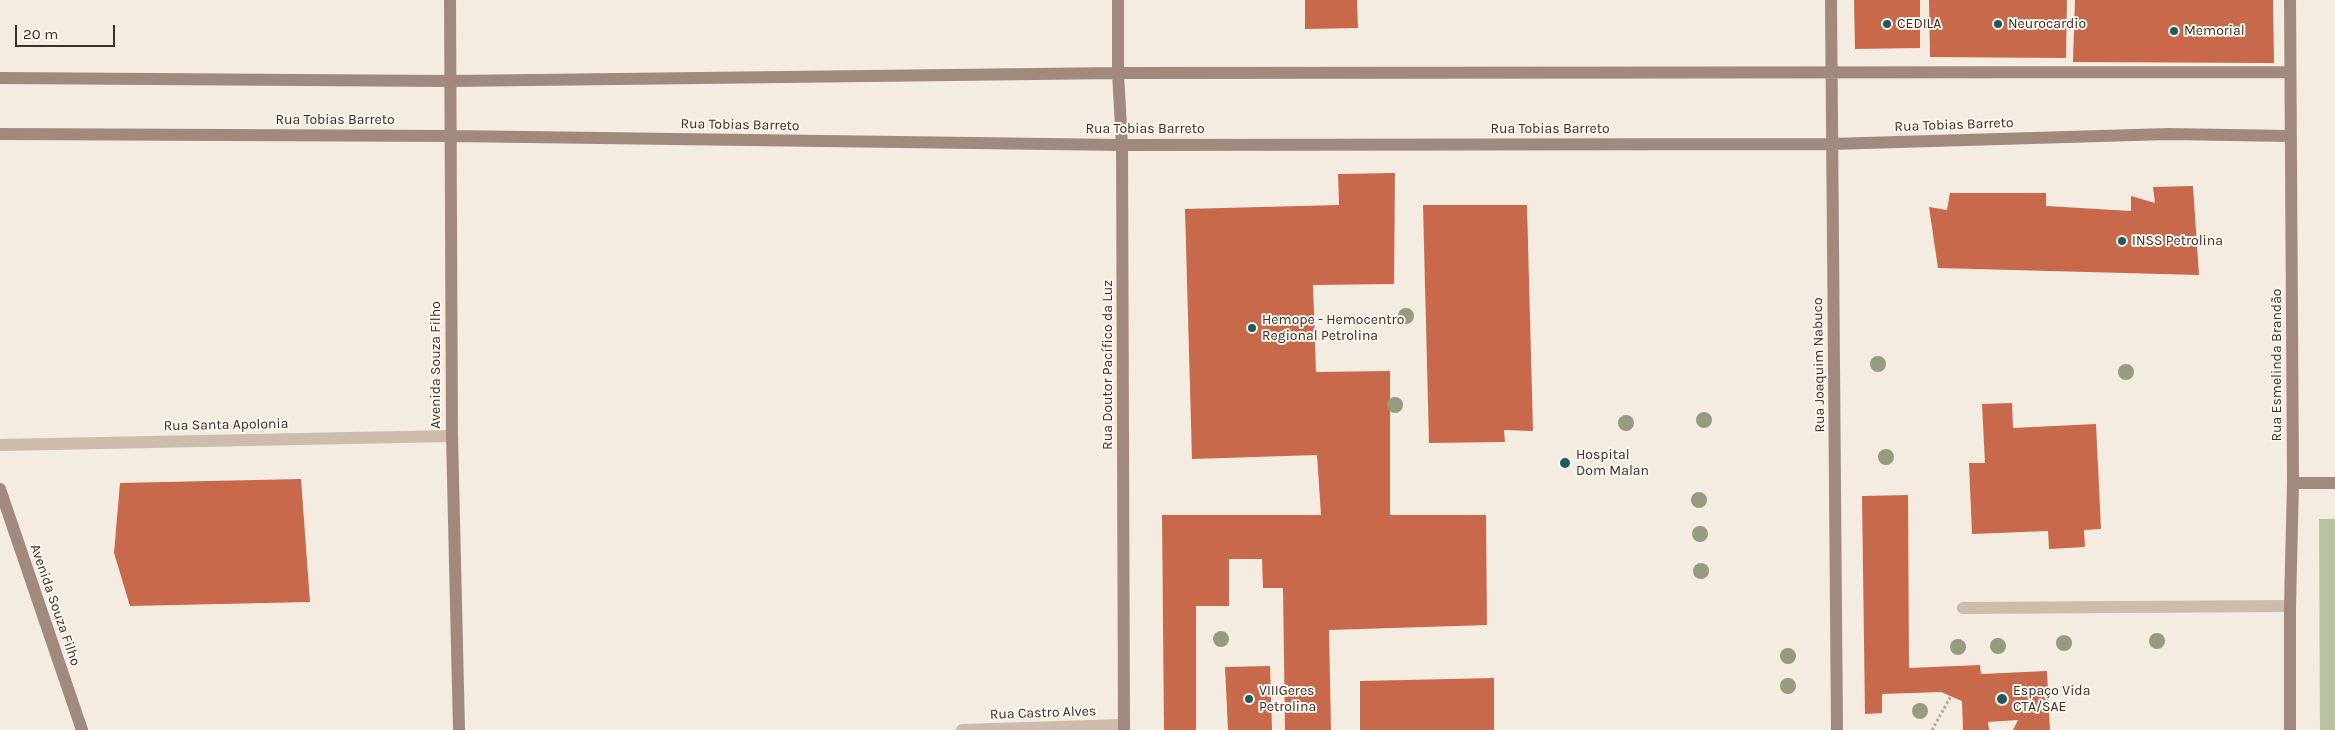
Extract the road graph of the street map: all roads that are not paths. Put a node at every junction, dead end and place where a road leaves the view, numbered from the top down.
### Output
1 (450, 0) edge
2 (1118, 0) edge
3 (1831, 0) edge
4 (2290, 0) edge
5 (1831, 71) junction
6 (1118, 72) junction
7 (2290, 72) junction
8 (0, 78) edge
9 (450, 80) junction
10 (0, 134) edge
11 (451, 136) junction
12 (2290, 136) junction
13 (1831, 144) junction
14 (1122, 145) junction
15 (452, 436) junction
16 (0, 444) edge
17 (2293, 483) junction
18 (2335, 483) edge
19 (0, 489) edge
20 (2290, 606) junction
21 (1963, 608) dead end
22 (1124, 728) edge
23 (82, 730) edge
24 (459, 730) edge
25 (962, 730) edge
26 (1837, 730) edge
27 (2290, 730) edge

1 - 9 street, Avenida Souza Filho
2 - 6 street, Rua Doutor Pacífico da Luz
3 - 5 street, Rua Joaquim Nabuco
4 - 7 street, Rua Esmelinda Brandão
5 - 6 street
5 - 7 street
5 - 13 street, Rua Joaquim Nabuco
6 - 9 street
6 - 14 street, Rua Doutor Pacífico da Luz
7 - 12 street, Rua Esmelinda Brandão
8 - 9 street
9 - 11 street, Avenida Souza Filho
10 - 11 street, Rua Tobias Barreto
11 - 14 street, Rua Tobias Barreto
11 - 15 street, Avenida Souza Filho
12 - 13 street, Rua Tobias Barreto
12 - 17 street, Rua Esmelinda Brandão
13 - 14 street, Rua Tobias Barreto
13 - 26 street, Rua Joaquim Nabuco
14 - 22 street, Rua Doutor Pacífico da Luz
15 - 16 street, Rua Santa Apolonia
15 - 24 street, Avenida Souza Filho
17 - 18 street
17 - 20 street, Rua Esmelinda Brandão
19 - 23 street, Avenida Souza Filho
20 - 21 street
20 - 27 street, Rua Esmelinda Brandão
22 - 25 street, Rua Castro Alves

